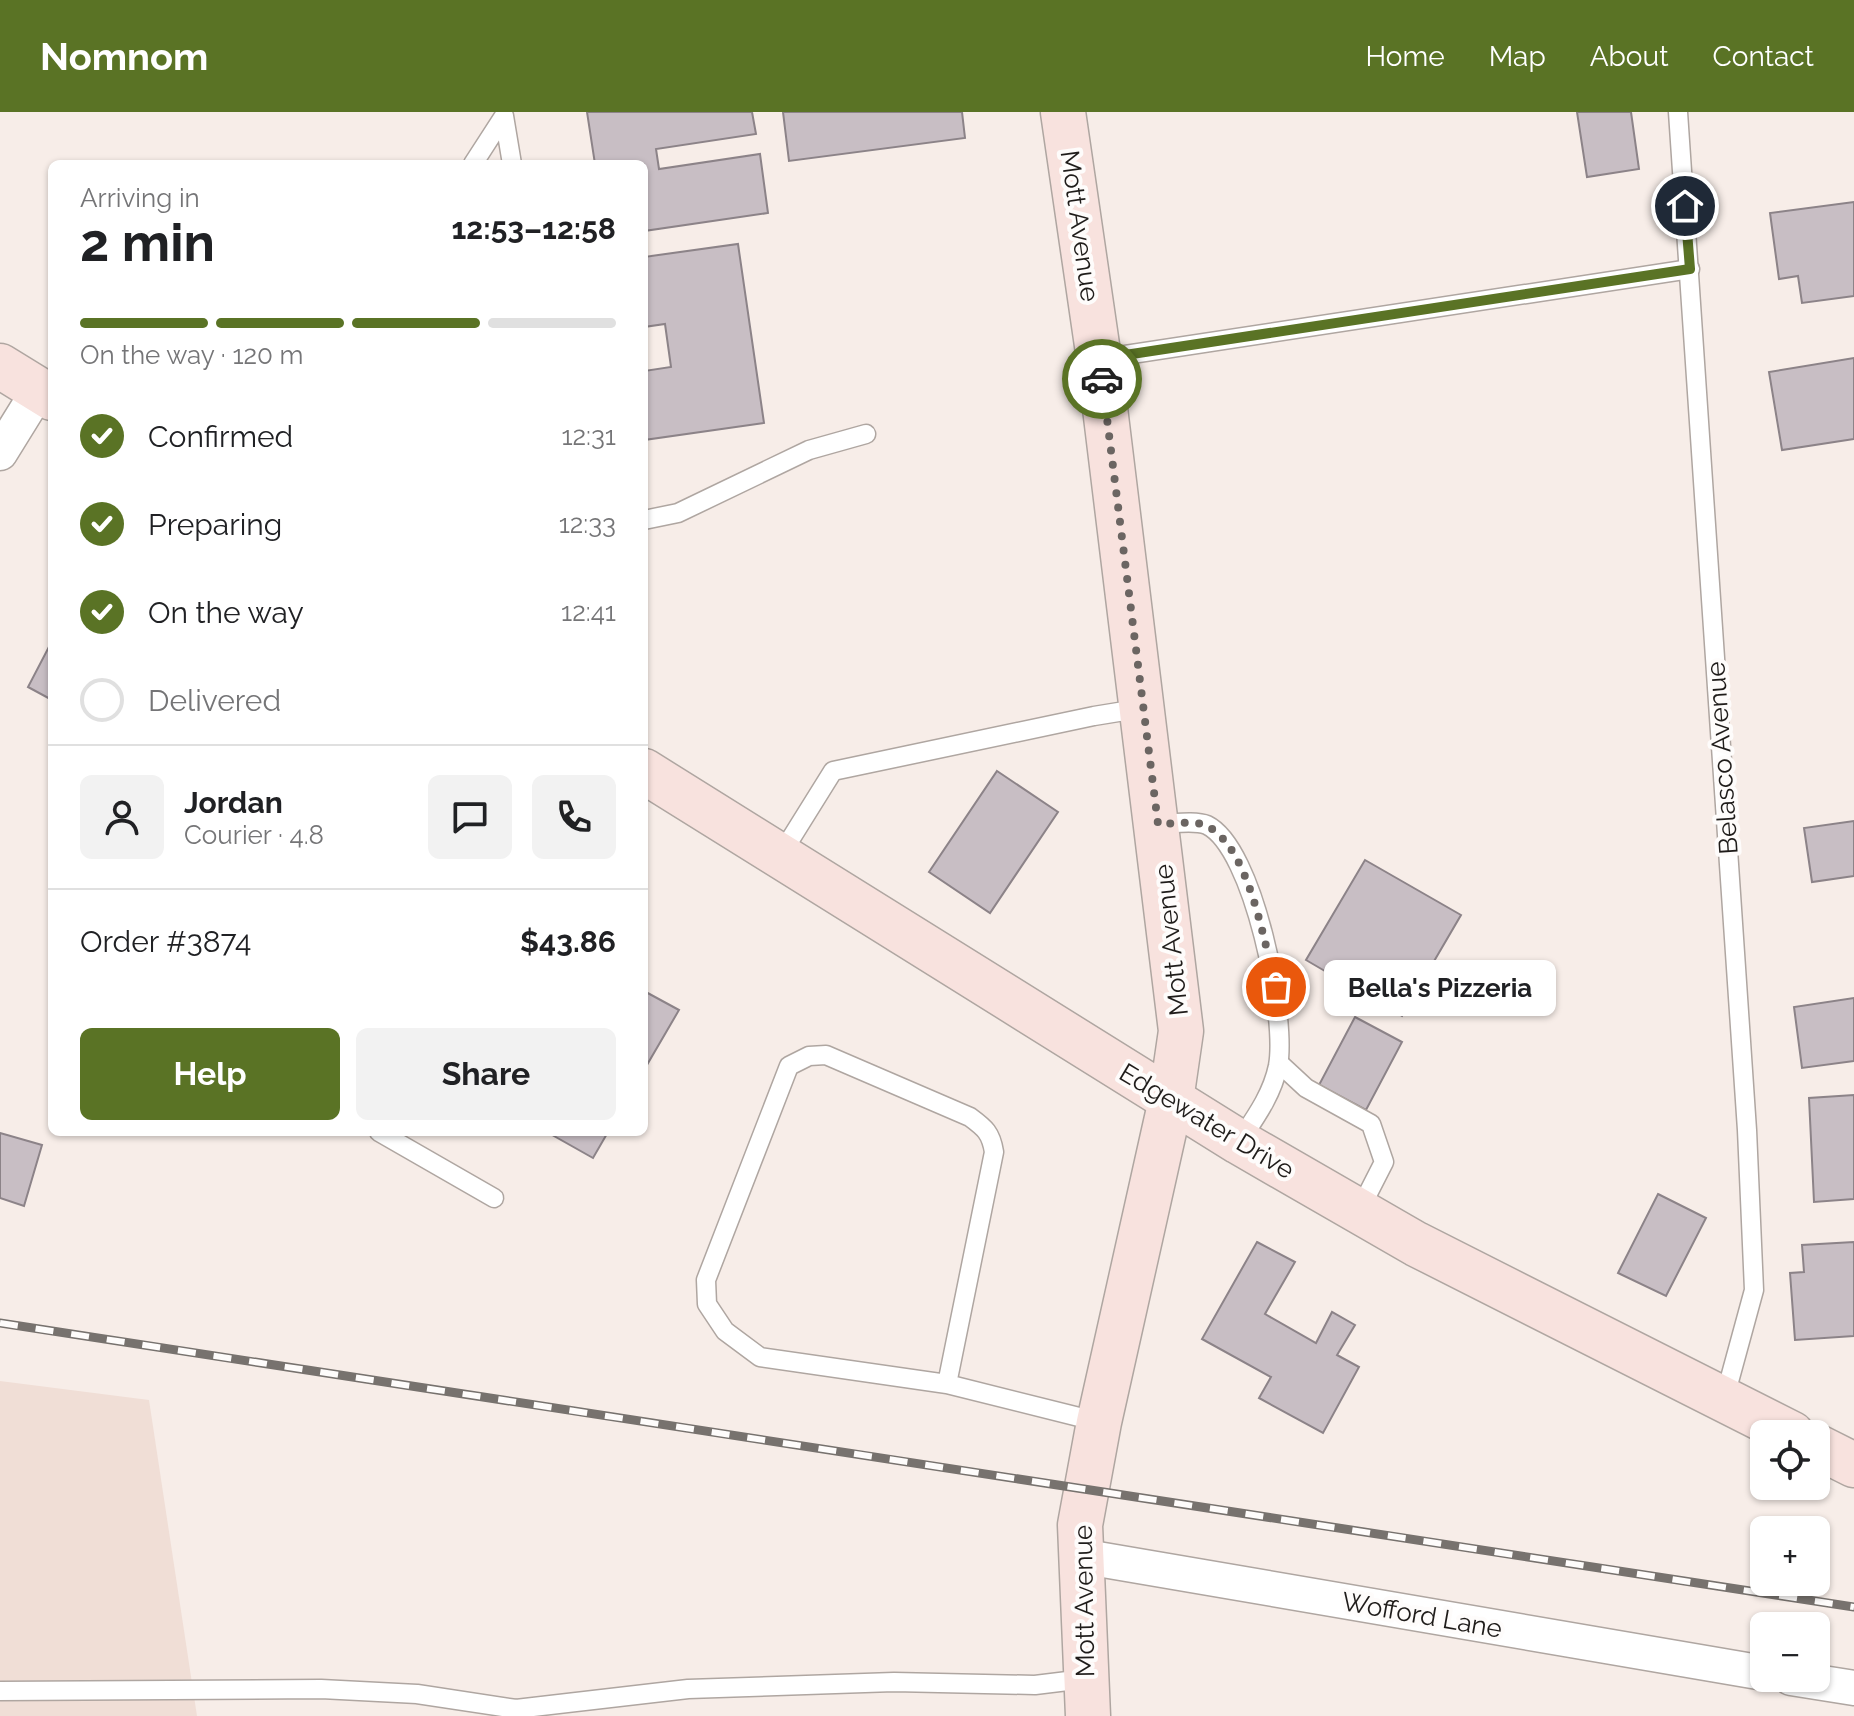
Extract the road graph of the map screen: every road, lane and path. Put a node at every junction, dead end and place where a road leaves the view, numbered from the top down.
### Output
1 (1063, 112) edge
2 (1678, 112) edge
3 (506, 114) edge
4 (476, 160) edge
5 (512, 160) edge
6 (1690, 269) junction
7 (1099, 359) junction
8 (0, 366) edge
9 (45, 394) edge
10 (866, 434) dead end
11 (0, 453) edge
12 (648, 519) edge
13 (1143, 708) junction
14 (648, 774) edge
15 (1158, 824) junction
16 (780, 856) junction
17 (1279, 1063) junction
18 (1171, 1100) junction
19 (386, 1136) edge
20 (1239, 1142) junction
21 (494, 1198) dead end
22 (1359, 1211) junction
23 (947, 1384) junction
24 (1724, 1400) junction
25 (1764, 1420) edge
26 (1099, 1422) junction
27 (1830, 1453) edge
28 (1854, 1465) edge
29 (1080, 1556) junction
30 (1750, 1671) edge
31 (0, 1691) edge
32 (1086, 1697) edge

1 - 7 street, Mott Avenue
2 - 6 lane, Belasco Avenue
3 - 4 lane
3 - 5 lane
6 - 7 lane
6 - 24 lane, Belasco Avenue
7 - 13 street, Mott Avenue
8 - 9 street
9 - 11 street
10 - 12 lane
13 - 15 street, Mott Avenue
13 - 16 lane
14 - 16 street, Edgewater Drive
15 - 17 lane
15 - 18 street, Mott Avenue
16 - 18 street, Edgewater Drive
17 - 20 lane
17 - 22 lane
18 - 20 street, Edgewater Drive
18 - 26 street, Mott Avenue
19 - 21 lane
20 - 22 street, Edgewater Drive
22 - 24 street, Edgewater Drive
23 - 23 lane
23 - 26 lane
24 - 25 street, Edgewater Drive
26 - 29 street, Mott Avenue
27 - 28 street
29 - 30 street, Wofford Lane
29 - 32 street, Mott Avenue
31 - 32 lane

